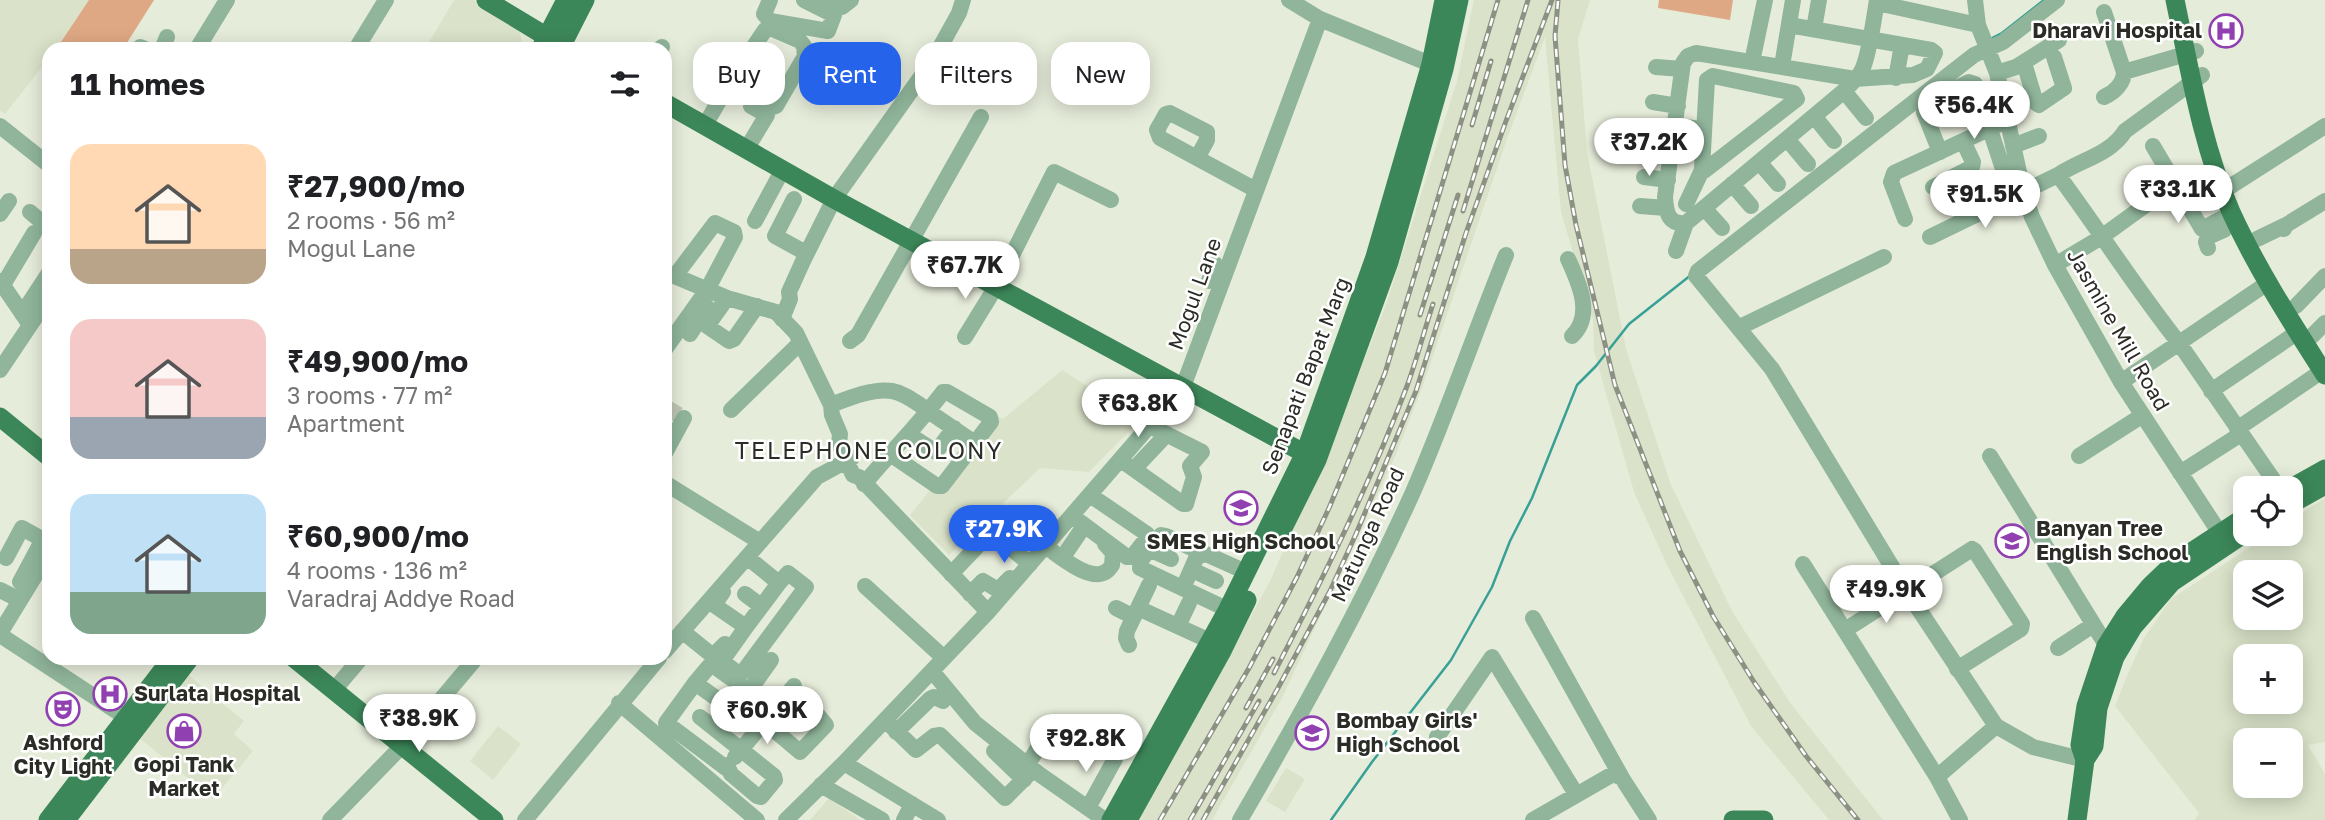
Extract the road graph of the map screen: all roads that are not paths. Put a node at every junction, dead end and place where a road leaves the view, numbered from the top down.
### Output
1 (228, 0) edge
2 (386, 0) edge
3 (486, 0) edge
4 (566, 0) edge
5 (585, 0) edge
6 (770, 0) edge
7 (804, 0) edge
8 (827, 0) edge
9 (851, 0) edge
10 (963, 0) edge
11 (1289, 0) edge
12 (1444, 0) edge
13 (1459, 0) edge
14 (1765, 0) edge
15 (1793, 0) edge
16 (1819, 0) edge
17 (1975, 0) edge
18 (2057, 0) edge
19 (2175, 0) edge
20 (2185, 0) edge
21 (1877, 1) edge
22 (2104, 12) dead end
23 (1320, 19) junction
24 (1789, 25) junction
25 (1978, 25) junction
26 (1814, 29) junction
27 (1869, 39) junction
28 (2060, 40) dead end
29 (201, 42) edge
30 (360, 42) edge
31 (549, 42) edge
32 (556, 42) edge
33 (558, 42) edge
34 (1902, 45) junction
35 (1987, 50) junction
36 (2191, 52) junction
37 (2054, 57) dead end
38 (1733, 59) junction
39 (2024, 62) junction
40 (1767, 64) junction
41 (1656, 66) dead end
42 (1438, 67) junction
43 (1682, 69) junction
44 (1805, 71) junction
45 (2124, 72) junction
46 (1997, 73) junction
47 (1896, 78) junction
48 (1730, 79) junction
49 (1855, 79) junction
50 (2197, 79) junction
51 (727, 86) joint
52 (1762, 86) junction
53 (1959, 87) dead end
54 (1844, 91) junction
55 (1794, 93) junction
56 (2104, 97) dead end
57 (1653, 102) dead end
58 (716, 105) edge
59 (753, 105) edge
60 (1678, 106) junction
61 (672, 107) edge
62 (1786, 110) junction
63 (1924, 113) dead end
64 (1814, 116) junction
65 (981, 117) dead end
66 (1866, 118) dead end
67 (2006, 121) junction
68 (705, 125) junction
69 (2325, 125) edge
70 (0, 126) edge
71 (1675, 126) junction
72 (1694, 128) dead end
73 (1990, 129) junction
74 (1793, 133) junction
75 (1755, 134) junction
76 (2039, 135) dead end
77 (1648, 140) dead end
78 (1834, 141) dead end
79 (1963, 141) junction
80 (1672, 143) junction
81 (2012, 146) junction
82 (2153, 146) dead end
83 (747, 148) junction
84 (1940, 152) junction
85 (1765, 157) junction
86 (1198, 158) dead end
87 (42, 159) edge
88 (1722, 159) junction
89 (1808, 164) dead end
90 (783, 169) junction
91 (1702, 170) junction
92 (2058, 174) junction
93 (1644, 177) dead end
94 (1668, 180) junction
95 (1735, 182) junction
96 (1778, 184) dead end
97 (2231, 186) junction
98 (1933, 187) dead end
99 (1256, 190) junction
100 (2023, 190) junction
101 (1987, 191) dead end
102 (2158, 196) dead end
103 (834, 198) junction
104 (794, 199) dead end
105 (1111, 200) dead end
106 (2325, 201) edge
107 (1686, 204) dead end
108 (1640, 205) dead end
109 (1751, 206) dead end
110 (1666, 208) junction
111 (1704, 208) junction
112 (30, 212) dead end
113 (2235, 218) junction
114 (1905, 219) dead end
115 (755, 221) dead end
116 (1686, 223) junction
117 (1722, 228) dead end
118 (42, 230) edge
119 (2103, 235) junction
120 (1930, 237) dead end
121 (911, 238) junction
122 (2258, 240) junction
123 (2208, 248) dead end
124 (1676, 251) dead end
125 (806, 253) junction
126 (1506, 255) dead end
127 (1884, 257) dead end
128 (1568, 258) dead end
129 (1215, 264) dead end
130 (2055, 265) junction
131 (672, 272) edge
132 (672, 275) edge
133 (2325, 276) edge
134 (1209, 281) dead end
135 (1, 283) edge
136 (997, 285) junction
137 (2275, 286) junction
138 (42, 287) edge
139 (714, 297) junction
140 (42, 304) edge
141 (2295, 306) junction
142 (782, 308) junction
143 (754, 311) junction
144 (26, 319) junction
145 (1740, 327) junction
146 (2312, 331) edge
147 (690, 334) dead end
148 (1572, 336) dead end
149 (965, 337) dead end
150 (798, 338) junction
151 (672, 339) edge
152 (850, 341) dead end
153 (2179, 344) junction
154 (2324, 367) edge
155 (0, 370) edge
156 (2121, 382) junction
157 (1183, 387) junction
158 (2211, 391) junction
159 (831, 405) junction
160 (926, 409) junction
161 (731, 410) dead end
162 (2143, 415) junction
163 (0, 417) edge
164 (684, 418) dead end
165 (1150, 426) junction
166 (954, 428) junction
167 (2239, 431) junction
168 (1167, 434) junction
169 (908, 435) junction
170 (672, 440) edge
171 (975, 443) junction
172 (42, 451) edge
173 (890, 454) junction
174 (1990, 456) dead end
175 (2078, 456) dead end
176 (1311, 457) junction
177 (849, 459) junction
178 (1121, 460) junction
179 (1135, 469) junction
180 (2180, 473) junction
181 (2271, 476) edge
182 (2322, 479) edge
183 (862, 481) junction
184 (2303, 485) edge
185 (672, 488) edge
186 (2303, 494) edge
187 (1095, 498) junction
188 (1076, 522) junction
189 (2233, 529) edge
190 (2233, 536) edge
191 (2224, 538) junction
192 (42, 542) edge
193 (760, 542) junction
194 (1045, 547) junction
195 (1149, 549) junction
196 (42, 553) edge
197 (3, 557) edge
198 (1063, 557) junction
199 (750, 559) junction
200 (1171, 559) dead end
201 (964, 561) junction
202 (1195, 563) junction
203 (1803, 564) dead end
204 (1022, 568) junction
205 (31, 572) junction
206 (1246, 572) junction
207 (951, 574) junction
208 (1216, 581) dead end
209 (779, 583) junction
210 (1149, 585) dead end
211 (865, 586) dead end
212 (1906, 590) junction
213 (745, 594) dead end
214 (11, 596) edge
215 (1186, 596) junction
216 (975, 599) junction
217 (707, 608) junction
218 (1116, 608) dead end
219 (1136, 612) junction
220 (1234, 612) junction
221 (753, 617) junction
222 (1533, 618) dead end
223 (2093, 625) junction
224 (1178, 626) junction
225 (1845, 630) junction
226 (774, 631) junction
227 (0, 634) edge
228 (685, 634) junction
229 (1210, 641) junction
230 (672, 644) edge
231 (1129, 645) dead end
232 (2058, 648) dead end
233 (2110, 652) junction
234 (944, 658) junction
235 (771, 660) dead end
236 (42, 662) edge
237 (47, 665) edge
238 (168, 665) edge
239 (185, 665) edge
240 (303, 665) edge
241 (355, 665) edge
242 (470, 665) edge
243 (653, 665) edge
244 (1957, 670) junction
245 (932, 671) junction
246 (1200, 674) junction
247 (695, 683) junction
248 (794, 686) dead end
249 (334, 690) junction
250 (745, 696) junction
251 (715, 698) junction
252 (807, 702) dead end
253 (619, 704) junction
254 (700, 717) junction
255 (127, 718) junction
256 (765, 721) junction
257 (890, 726) junction
258 (1996, 726) junction
259 (1437, 737) dead end
260 (685, 738) junction
261 (1044, 738) dead end
262 (402, 746) junction
263 (741, 749) junction
264 (1157, 753) junction
265 (1115, 759) dead end
266 (2085, 760) junction
267 (844, 763) junction
268 (727, 766) junction
269 (1028, 772) junction
270 (1937, 777) junction
271 (1622, 778) junction
272 (713, 783) junction
273 (821, 785) junction
274 (1576, 794) junction
275 (912, 804) junction
276 (1088, 808) junction
277 (339, 817) edge
278 (48, 820) edge
279 (66, 820) edge
280 (494, 820) edge
281 (525, 820) edge
282 (757, 820) edge
283 (786, 820) edge
284 (882, 820) edge
285 (904, 820) edge
286 (938, 820) edge
287 (1105, 820) edge
288 (1111, 820) edge
289 (1128, 820) edge
290 (1240, 820) edge
291 (1534, 820) edge
292 (1648, 820) edge
293 (1733, 820) edge
294 (1764, 820) edge
295 (1960, 820) edge
296 (2077, 820) edge

1 - 29 street
2 - 30 street
3 - 31 main road
4 - 32 main road
5 - 33 main road
6 - 7 street
8 - 9 street
10 - 103 street
11 - 23 street
12 - 42 main road, Senapati Bapat Marg
13 - 42 main road, Senapati Bapat Marg
14 - 40 street
15 - 24 street
16 - 26 street
17 - 25 street, Jasmine Mill Road
18 - 35 street
19 - 36 main road
20 - 36 main road
21 - 25 street
21 - 27 street
22 - 45 street
23 - 42 street
23 - 99 street, Mogul Lane
24 - 26 street
24 - 40 street
25 - 35 street, Jasmine Mill Road
26 - 27 street
27 - 34 street
27 - 49 street
28 - 39 street
34 - 47 street
34 - 47 street
35 - 46 street, Jasmine Mill Road
35 - 145 street
36 - 45 street
36 - 50 main road
37 - 39 street
38 - 40 street
38 - 43 street
38 - 48 street
39 - 46 street
40 - 44 street
40 - 52 street
41 - 43 street
42 - 176 main road, Senapati Bapat Marg
43 - 60 street
44 - 49 street
44 - 55 street
45 - 56 street
46 - 67 street, Jasmine Mill Road
47 - 49 street
48 - 52 street
48 - 91 street
49 - 54 street
50 - 92 street
50 - 97 main road
50 - 113 main road
51 - 51 street
52 - 55 street
53 - 73 street
54 - 64 street
54 - 66 street
55 - 62 street
57 - 60 street
58 - 68 street
59 - 83 street
60 - 71 street
61 - 68 main road
62 - 74 street
62 - 75 street
63 - 84 street
64 - 74 street
64 - 78 street
65 - 121 street
67 - 73 street
67 - 81 street, Jasmine Mill Road
68 - 83 main road
69 - 97 street
70 - 87 street
71 - 72 street
71 - 80 street
73 - 79 street
73 - 101 street
74 - 85 street
74 - 89 street
75 - 85 street
75 - 88 street
76 - 81 street
77 - 80 street
79 - 84 street
79 - 98 street
80 - 94 street
81 - 100 street, Jasmine Mill Road
82 - 113 street
83 - 90 main road
84 - 114 street
85 - 95 street
85 - 96 street
86 - 99 street
88 - 91 street
88 - 95 street
90 - 103 main road
90 - 115 street
91 - 107 street
92 - 100 street
92 - 119 street
93 - 94 street
94 - 110 street
95 - 109 street
95 - 111 street
97 - 122 main road
99 - 157 street, Mogul Lane
100 - 120 street
100 - 130 street, Jasmine Mill Road
102 - 119 street
103 - 121 main road
103 - 125 street
104 - 125 street
105 - 136 street
106 - 122 street
108 - 110 street
110 - 116 street
111 - 116 street
111 - 117 street
112 - 118 street
113 - 123 street
113 - 137 main road
116 - 124 street
118 - 135 street
119 - 130 street
119 - 153 street
121 - 136 main road
121 - 152 street
122 - 137 main road
125 - 142 street
126 - 290 street, Matunga Road
127 - 145 street
128 - 148 street
129 - 134 street
130 - 156 street, Jasmine Mill Road
131 - 139 street
132 - 139 street
133 - 141 street
135 - 144 street
136 - 149 street
136 - 157 main road
137 - 141 main road
137 - 146 main road
137 - 153 street
138 - 144 street
139 - 143 street
139 - 143 street
139 - 147 street
139 - 151 street
140 - 144 street
141 - 146 main road
142 - 143 street
142 - 150 street
144 - 155 street
145 - 212 street
146 - 154 main road
146 - 158 street
150 - 159 street
150 - 161 street
153 - 156 street
153 - 158 street
154 - 167 street
156 - 162 street, Jasmine Mill Road
157 - 165 street, Mogul Lane
157 - 176 main road
158 - 167 street
159 - 160 street
159 - 177 street
160 - 166 street
160 - 169 street
160 - 171 street
162 - 175 street
162 - 180 street, Jasmine Mill Road
163 - 172 main road
164 - 170 street
165 - 168 street
165 - 178 street, Mogul Lane
166 - 169 street
166 - 171 street
167 - 180 street
167 - 181 street
168 - 179 street
168 - 179 street
169 - 173 street
171 - 173 street
173 - 183 street
174 - 223 street
176 - 206 main road, Senapati Bapat Marg
176 - 220 main road, Senapati Bapat Marg
177 - 183 street
177 - 193 street
178 - 179 street
178 - 187 street, Mogul Lane
180 - 191 street, Jasmine Mill Road
182 - 184 main road
182 - 186 main road
183 - 207 street
185 - 193 street
187 - 188 street, Mogul Lane
187 - 188 street
188 - 194 street, Mogul Lane
188 - 198 street
188 - 198 street
189 - 191 main road
190 - 191 main road
191 - 233 main road
192 - 197 street
193 - 199 street
194 - 198 street
194 - 204 street, Mogul Lane
195 - 200 street
195 - 202 street
195 - 215 street
196 - 205 street
197 - 205 street
199 - 209 street
199 - 217 street
199 - 221 street
201 - 204 street
201 - 207 street
201 - 216 street
202 - 206 street
202 - 208 street
202 - 215 street
203 - 225 street
204 - 216 street, Mogul Lane
204 - 216 street
205 - 214 street
206 - 220 main road, Senapati Bapat Marg
207 - 216 street
209 - 221 street
209 - 226 street
210 - 219 street
211 - 234 street
212 - 225 street
212 - 244 street
212 - 244 street
213 - 221 street
214 - 227 street
215 - 220 street
215 - 224 street
216 - 234 street, Mogul Lane
217 - 228 street
217 - 228 street
218 - 219 street
219 - 224 street
219 - 231 street
220 - 229 main road, Senapati Bapat Marg
220 - 246 main road, Senapati Bapat Marg
221 - 226 street
221 - 226 street
222 - 271 street
223 - 232 street
223 - 233 street
224 - 229 street
225 - 270 street
227 - 236 street
228 - 230 street
229 - 246 main road, Senapati Bapat Marg
233 - 266 main road
234 - 245 street, Mogul Lane
235 - 250 street
237 - 255 street
238 - 255 main road
239 - 279 main road
240 - 249 main road
241 - 249 street
242 - 262 street
243 - 253 street
244 - 258 street
245 - 257 street, Mogul Lane
245 - 269 street
246 - 264 main road, Senapati Bapat Marg
247 - 250 street
247 - 251 street
247 - 260 street
248 - 256 street
249 - 262 main road
250 - 251 street
250 - 256 street
251 - 254 street
252 - 256 street
253 - 272 street
253 - 281 street
254 - 260 street
254 - 263 street
255 - 278 main road
256 - 263 street
257 - 267 street, Mogul Lane
257 - 269 street
257 - 269 street
258 - 266 street
258 - 270 street
259 - 274 street
260 - 268 street
261 - 269 street
262 - 277 street
262 - 280 main road
263 - 268 street
263 - 268 street
264 - 288 main road, Senapati Bapat Marg
264 - 289 main road, Senapati Bapat Marg
265 - 276 street
266 - 296 main road
267 - 273 street, Mogul Lane
267 - 275 street
268 - 272 street
269 - 276 street
270 - 295 street
271 - 274 street
271 - 292 street
272 - 282 street
273 - 283 street, Mogul Lane
273 - 284 street
274 - 291 street
275 - 285 street
275 - 286 street
276 - 287 street
293 - 294 main road

